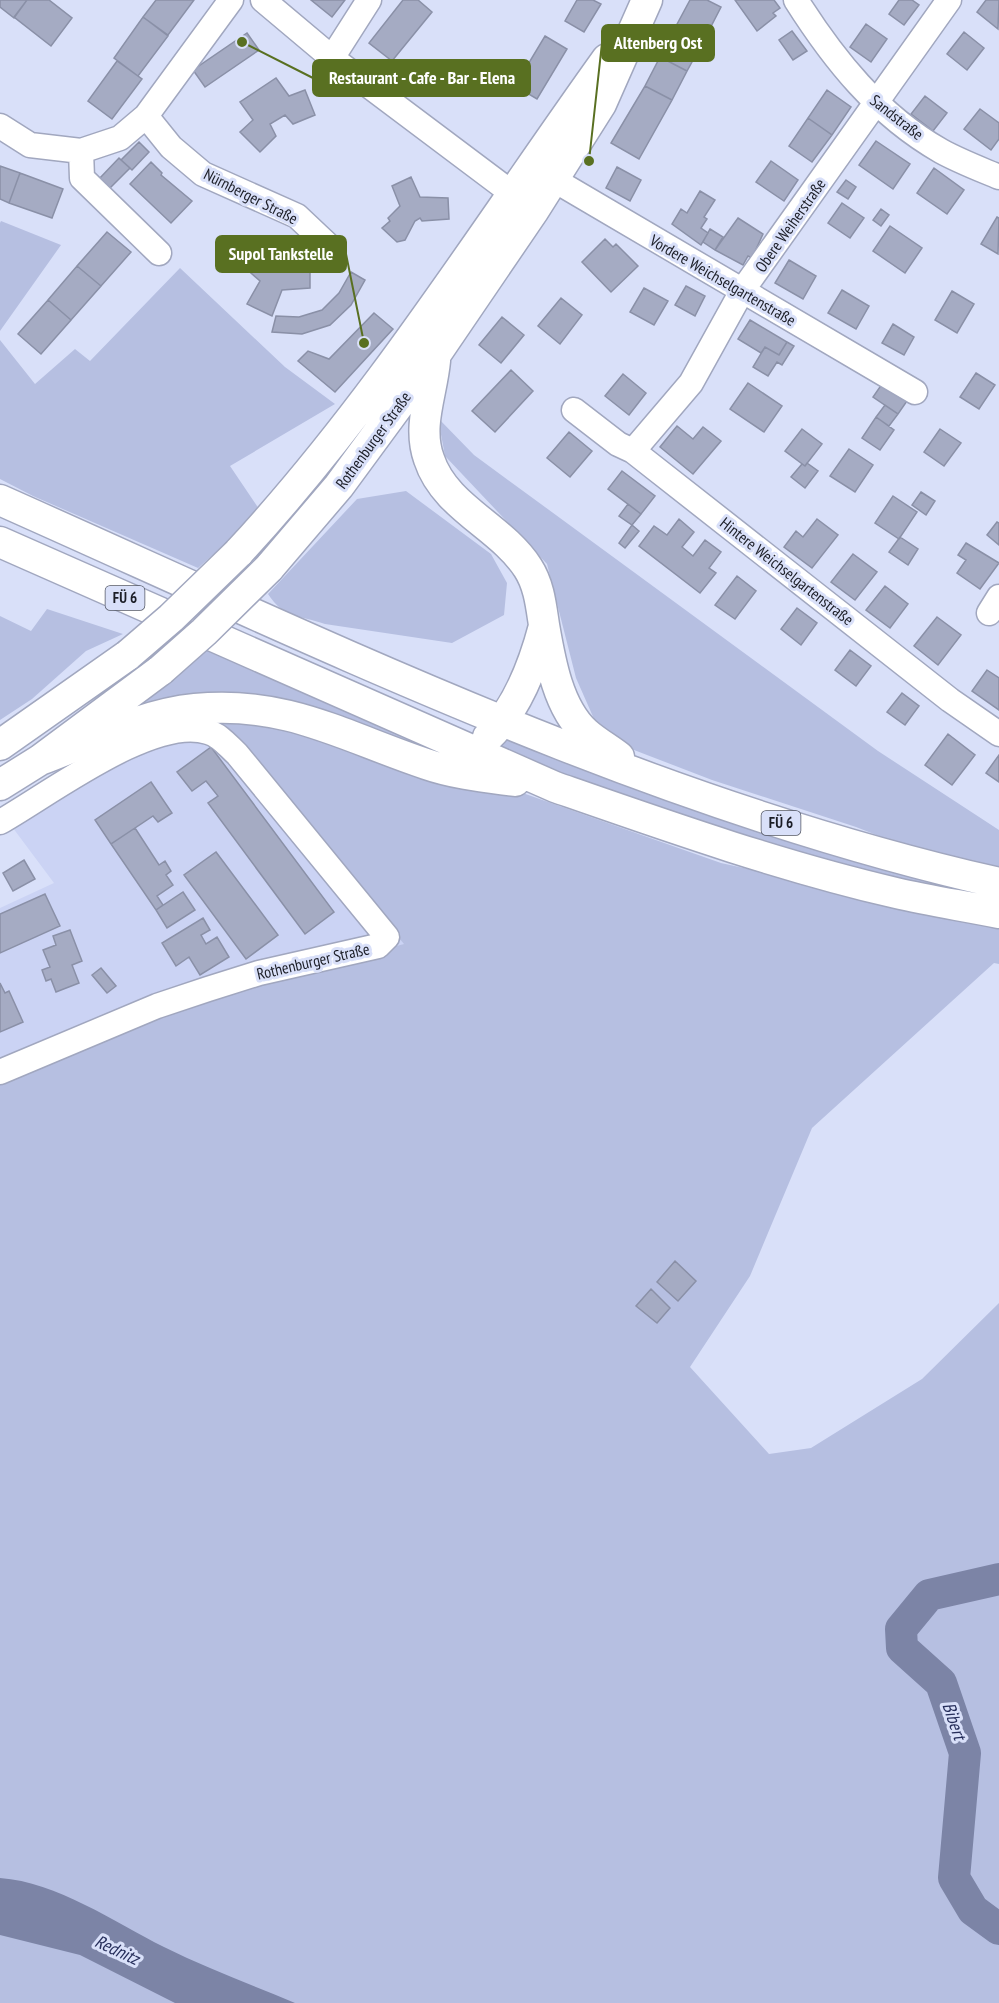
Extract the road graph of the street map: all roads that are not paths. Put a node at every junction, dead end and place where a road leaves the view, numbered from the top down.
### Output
1 (231, 0) edge
2 (263, 0) edge
3 (369, 0) edge
4 (796, 0) edge
5 (949, 0) edge
6 (645, 4) edge
7 (332, 58) junction
8 (875, 104) junction
9 (146, 116) junction
10 (0, 126) edge
11 (81, 151) junction
12 (543, 173) junction
13 (999, 177) edge
14 (523, 202) junction
15 (332, 249) dead end
16 (159, 253) dead end
17 (742, 291) junction
18 (436, 354) junction
19 (915, 392) dead end
20 (574, 410) dead end
21 (633, 451) junction
22 (0, 500) edge
23 (0, 542) edge
24 (544, 626) junction
25 (503, 723) junction
26 (999, 734) edge
27 (1, 744) edge
28 (473, 751) junction
29 (40, 760) junction
30 (654, 781) junction
31 (0, 785) edge
32 (555, 787) junction
33 (0, 822) edge
34 (999, 883) edge
35 (999, 913) edge
36 (0, 1072) edge

1 - 9 street
2 - 7 street
3 - 7 street
4 - 8 street, Sandstraße
5 - 8 street, Obere Weiherstraße
6 - 12 main road, Rothenburger Straße
7 - 14 street
8 - 13 street, Sandstraße
8 - 17 street, Obere Weiherstraße
9 - 11 street
9 - 15 street, Nürnberger Straße
10 - 11 street
11 - 16 street
12 - 14 main road, Rothenburger Straße
12 - 17 street, Vordere Weichselgartenstraße
14 - 18 main road, Rothenburger Straße
14 - 27 main road, Rothenburger Straße, bridge
17 - 19 street, Vordere Weichselgartenstraße
17 - 21 street, Obere Weiherstraße
18 - 24 main road
18 - 29 main road, Rothenburger Straße, bridge
20 - 21 street, Hintere Weichselgartenstraße
21 - 26 street, Hintere Weichselgartenstraße
22 - 25 main road, FÜ 6
23 - 28 main road, FÜ 6
24 - 25 main road
24 - 30 main road
25 - 28 main road
25 - 30 main road, FÜ 6
28 - 32 main road, FÜ 6
29 - 31 main road, Rothenburger Straße
29 - 32 main road
30 - 34 main road, FÜ 6
32 - 35 main road, FÜ 6
33 - 36 street, Rothenburger Straße

